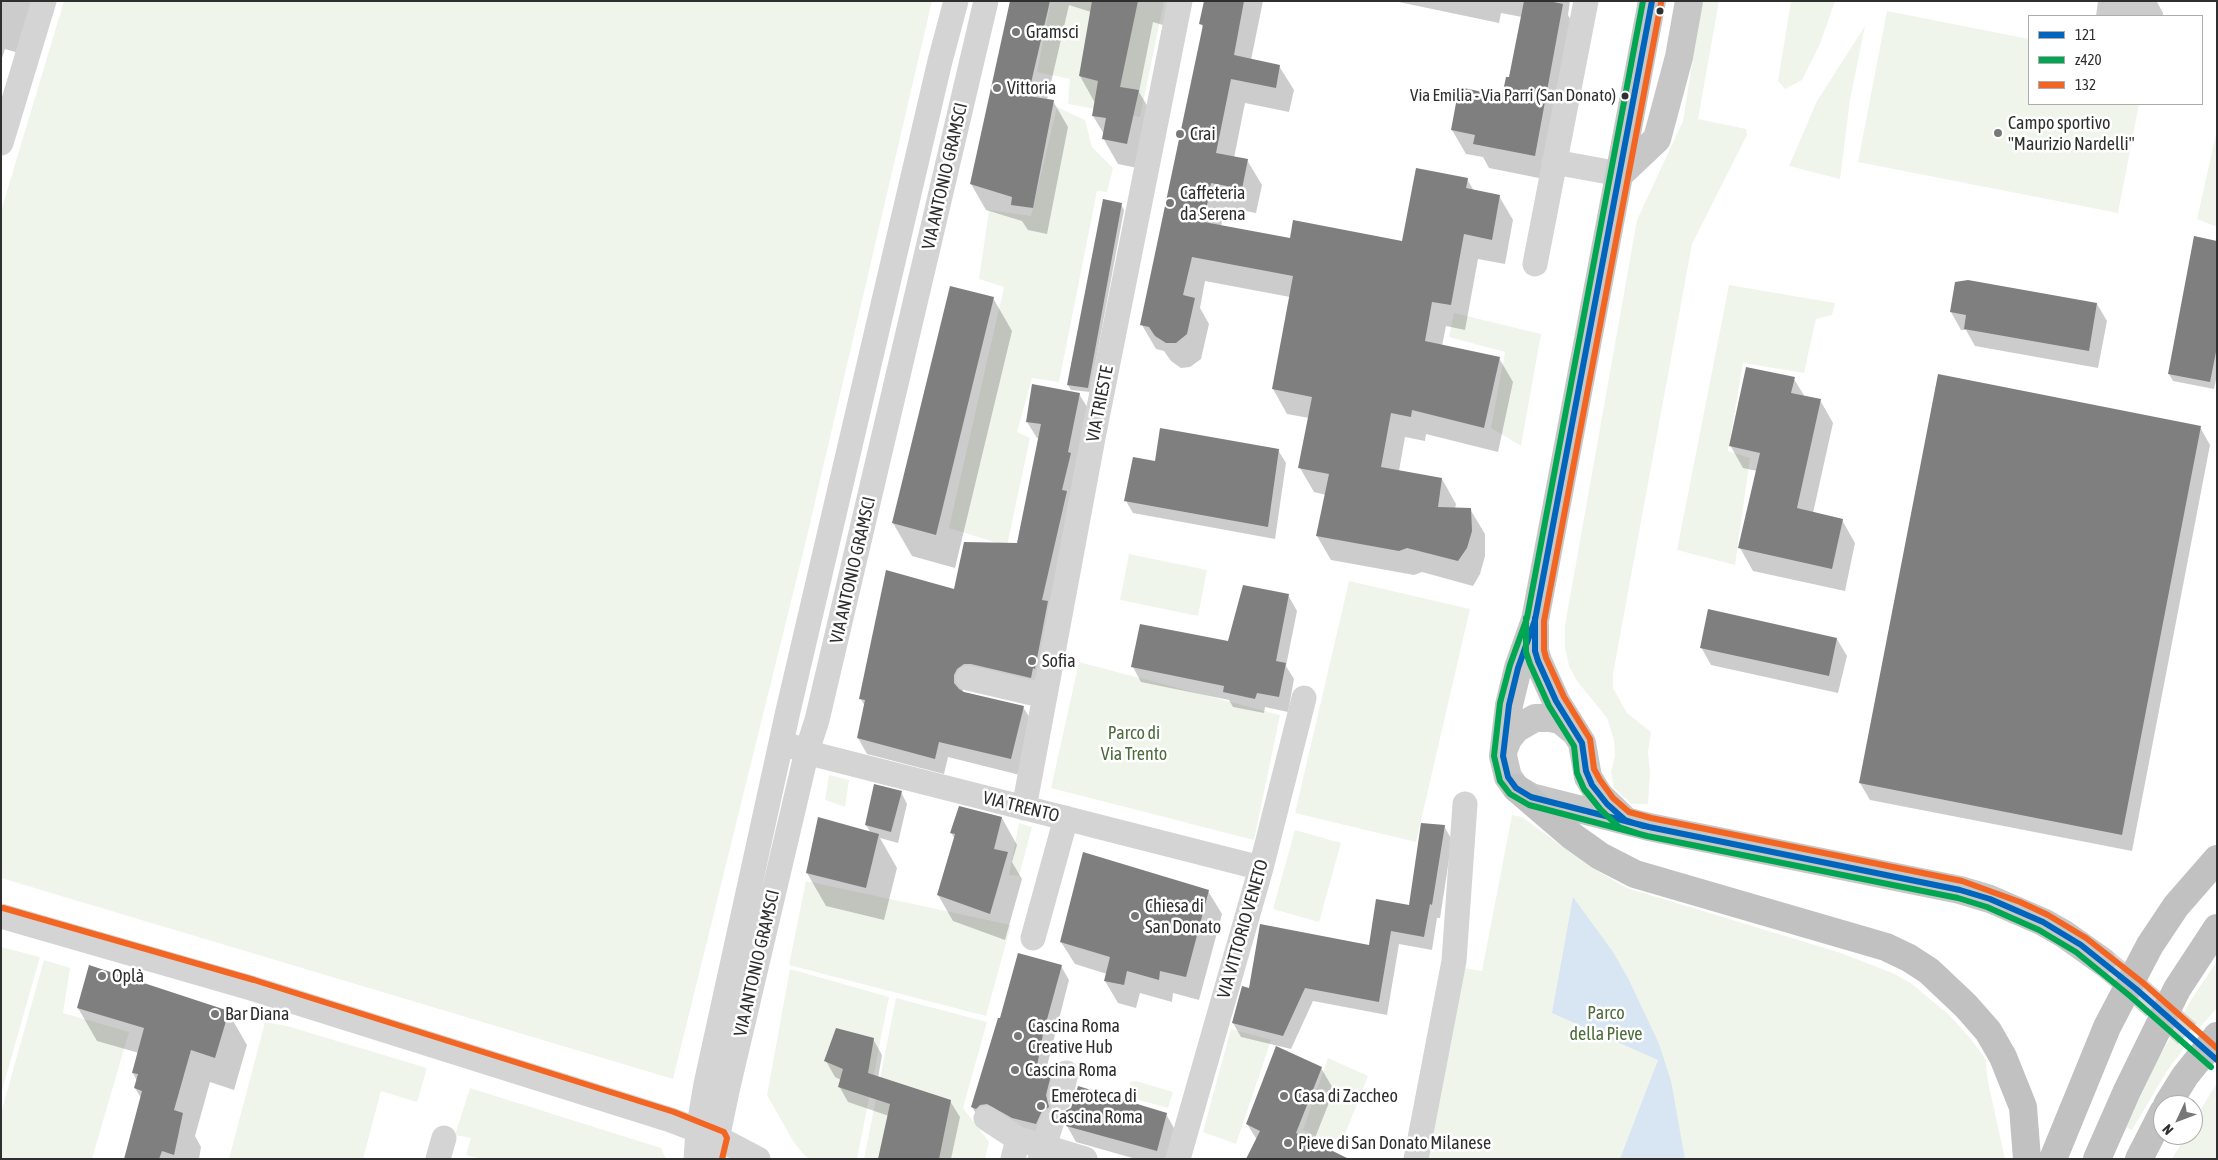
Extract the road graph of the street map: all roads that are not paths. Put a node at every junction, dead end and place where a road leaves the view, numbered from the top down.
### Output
1 (44, 1) edge
2 (956, 1) edge
3 (986, 1) edge
4 (1180, 1) edge
5 (1586, 1) edge
6 (1652, 1) edge
7 (1689, 1) edge
8 (1, 143) edge
9 (1554, 162) junction
10 (1620, 174) junction
11 (902, 223) junction
12 (932, 231) junction
13 (1535, 264) dead end
14 (1535, 620) junction
15 (968, 678) dead end
16 (1045, 696) junction
17 (1304, 698) dead end
18 (1577, 734) junction
19 (782, 743) junction
20 (807, 751) junction
21 (1504, 754) junction
22 (1585, 761) junction
23 (1526, 793) junction
24 (1464, 804) dead end
25 (1024, 808) junction
26 (1066, 818) junction
27 (1625, 820) junction
28 (2217, 859) edge
29 (1261, 868) junction
30 (1, 916) edge
31 (2217, 928) edge
32 (1033, 938) dead end
33 (2102, 961) tunnel mouth
34 (2217, 1036) edge
35 (1066, 1073) dead end
36 (2173, 1095) edge
37 (1060, 1098) dead end
38 (986, 1118) dead end
39 (1052, 1122) dead end
40 (2153, 1128) edge
41 (710, 1143) edge
42 (1016, 1149) edge
43 (1042, 1153) edge
44 (696, 1159) edge
45 (758, 1159) edge
46 (1086, 1159) edge
47 (1178, 1159) edge
48 (1416, 1159) edge
49 (2027, 1159) edge
50 (2053, 1159) edge
51 (2097, 1159) edge
52 (2139, 1159) edge

1 - 8 street
2 - 11 street, VIA ANTONIO GRAMSCI
3 - 12 street, VIA ANTONIO GRAMSCI
4 - 16 street, VIA TRIESTE
5 - 9 street
6 - 10 main road
7 - 10 main road
9 - 10 street
9 - 13 street
10 - 14 main road
11 - 12 street
11 - 19 street, VIA ANTONIO GRAMSCI
12 - 20 street, VIA ANTONIO GRAMSCI
14 - 18 main road
14 - 21 main road
15 - 16 street
16 - 25 street, VIA TRIESTE
17 - 29 street, VIA VITTORIO VENETO
18 - 21 main road
18 - 22 main road
19 - 20 street, VIA TRENTO
19 - 41 street, VIA ANTONIO GRAMSCI
20 - 25 street, VIA TRENTO
20 - 41 street, VIA ANTONIO GRAMSCI
21 - 23 main road
22 - 23 main road
22 - 27 main road
23 - 27 main road
23 - 49 highway
24 - 48 street
25 - 26 street, VIA TRENTO
26 - 29 street, VIA TRENTO
26 - 32 street
27 - 33 main road
28 - 50 highway
29 - 47 street, VIA VITTORIO VENETO
30 - 41 street
31 - 51 highway
34 - 36 highway
35 - 37 street
38 - 42 street
39 - 43 street
40 - 52 highway
41 - 44 street
41 - 45 street
42 - 43 street
43 - 46 street

